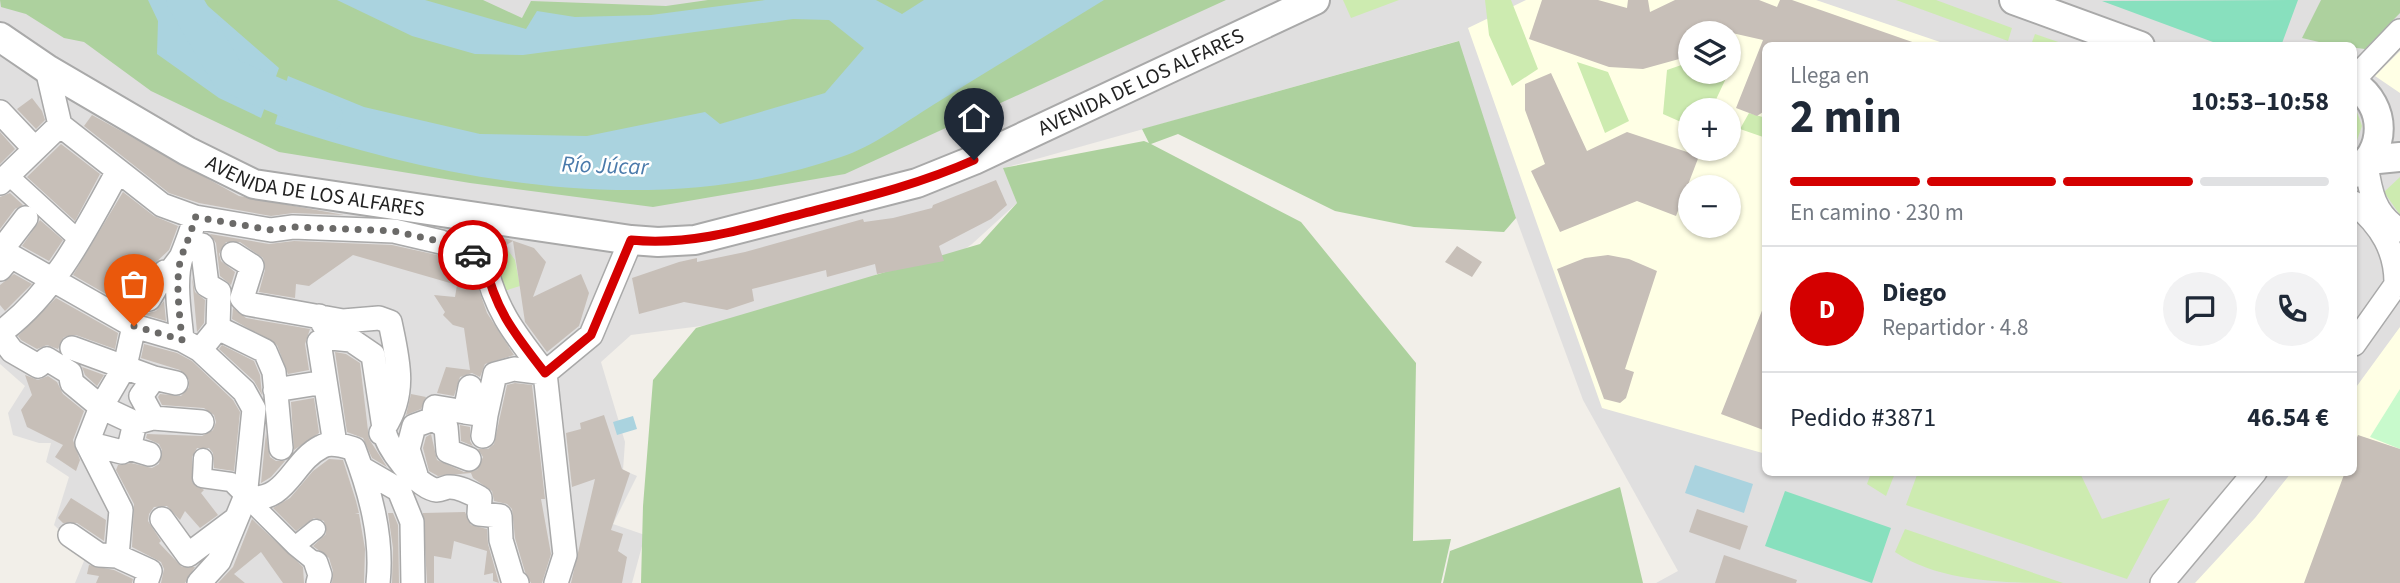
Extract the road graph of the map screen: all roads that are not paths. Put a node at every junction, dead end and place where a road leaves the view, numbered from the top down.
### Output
1 (1315, 0) edge
2 (2014, 0) edge
3 (2400, 31) edge
4 (0, 37) edge
5 (2129, 42) edge
6 (47, 69) junction
7 (2357, 79) edge
8 (2357, 85) edge
9 (0, 112) edge
10 (2389, 124) edge
11 (60, 125) junction
12 (34, 149) junction
13 (2400, 157) edge
14 (2363, 166) edge
15 (118, 171) junction
16 (4, 179) edge
17 (2357, 207) edge
18 (195, 217) junction
19 (26, 218) dead end
20 (2393, 225) edge
21 (79, 240) junction
22 (631, 240) junction
23 (2400, 245) edge
24 (191, 248) junction
25 (233, 254) junction
26 (6, 262) edge
27 (55, 279) junction
28 (2399, 283) edge
29 (216, 291) junction
30 (242, 298) junction
31 (149, 299) dead end
32 (318, 316) junction
33 (134, 326) junction
34 (218, 328) junction
35 (331, 338) junction
36 (2357, 340) edge
37 (191, 345) junction
38 (72, 348) dead end
39 (265, 351) junction
40 (125, 366) junction
41 (545, 373) junction
42 (325, 382) junction
43 (470, 387) dead end
44 (277, 398) junction
45 (102, 407) junction
46 (254, 408) junction
47 (433, 419) junction
48 (144, 420) junction
49 (478, 421) junction
50 (202, 422) dead end
51 (384, 428) junction
52 (87, 443) junction
53 (281, 448) dead end
54 (350, 453) junction
55 (203, 458) dead end
56 (469, 459) dead end
57 (2252, 476) edge
58 (420, 479) junction
59 (404, 503) junction
60 (241, 508) junction
61 (162, 519) dead end
62 (316, 529) dead end
63 (70, 535) dead end
64 (295, 546) junction
65 (117, 556) junction
66 (317, 573) edge
67 (146, 583) edge
68 (199, 583) edge
69 (378, 583) edge
70 (414, 583) edge
71 (517, 583) edge
72 (556, 583) edge
73 (2162, 583) edge

1 - 22 street, AVENIDA DE LOS ALFARES
2 - 5 street
3 - 7 street
4 - 6 street, AVENIDA DE LOS ALFARES
6 - 11 street
6 - 22 street, AVENIDA DE LOS ALFARES
8 - 10 street
9 - 12 street
10 - 14 street
11 - 12 street
11 - 15 street
12 - 16 street
13 - 14 street
14 - 20 street
15 - 18 street
15 - 21 street
16 - 21 street
17 - 28 street
18 - 24 street
18 - 41 street
19 - 26 street
20 - 23 street
21 - 27 street
22 - 41 street
24 - 25 street
24 - 29 street
24 - 31 street
24 - 37 street
25 - 29 street
25 - 30 street
26 - 27 street
27 - 33 street
27 - 45 street
28 - 36 street
29 - 30 street
29 - 34 street
30 - 32 street
30 - 39 street
32 - 35 street
32 - 51 street
33 - 37 street
33 - 40 street
34 - 37 street
34 - 39 street
35 - 42 street
35 - 51 street
37 - 46 street
38 - 40 street
39 - 44 street
40 - 45 street
40 - 48 street
41 - 49 street
41 - 72 street
42 - 44 street
42 - 54 street
43 - 49 street
44 - 46 street
44 - 53 street
45 - 48 street
45 - 52 street
46 - 60 street
47 - 49 street
47 - 56 street
47 - 58 street
48 - 50 street
48 - 52 street
51 - 54 street
51 - 58 street
52 - 65 street
54 - 59 street
54 - 60 street
54 - 69 street
55 - 60 street
57 - 73 street
58 - 59 street
58 - 71 street
59 - 70 street
60 - 61 street
60 - 64 street
60 - 68 street
62 - 64 street
63 - 65 street
64 - 66 street
65 - 67 street

